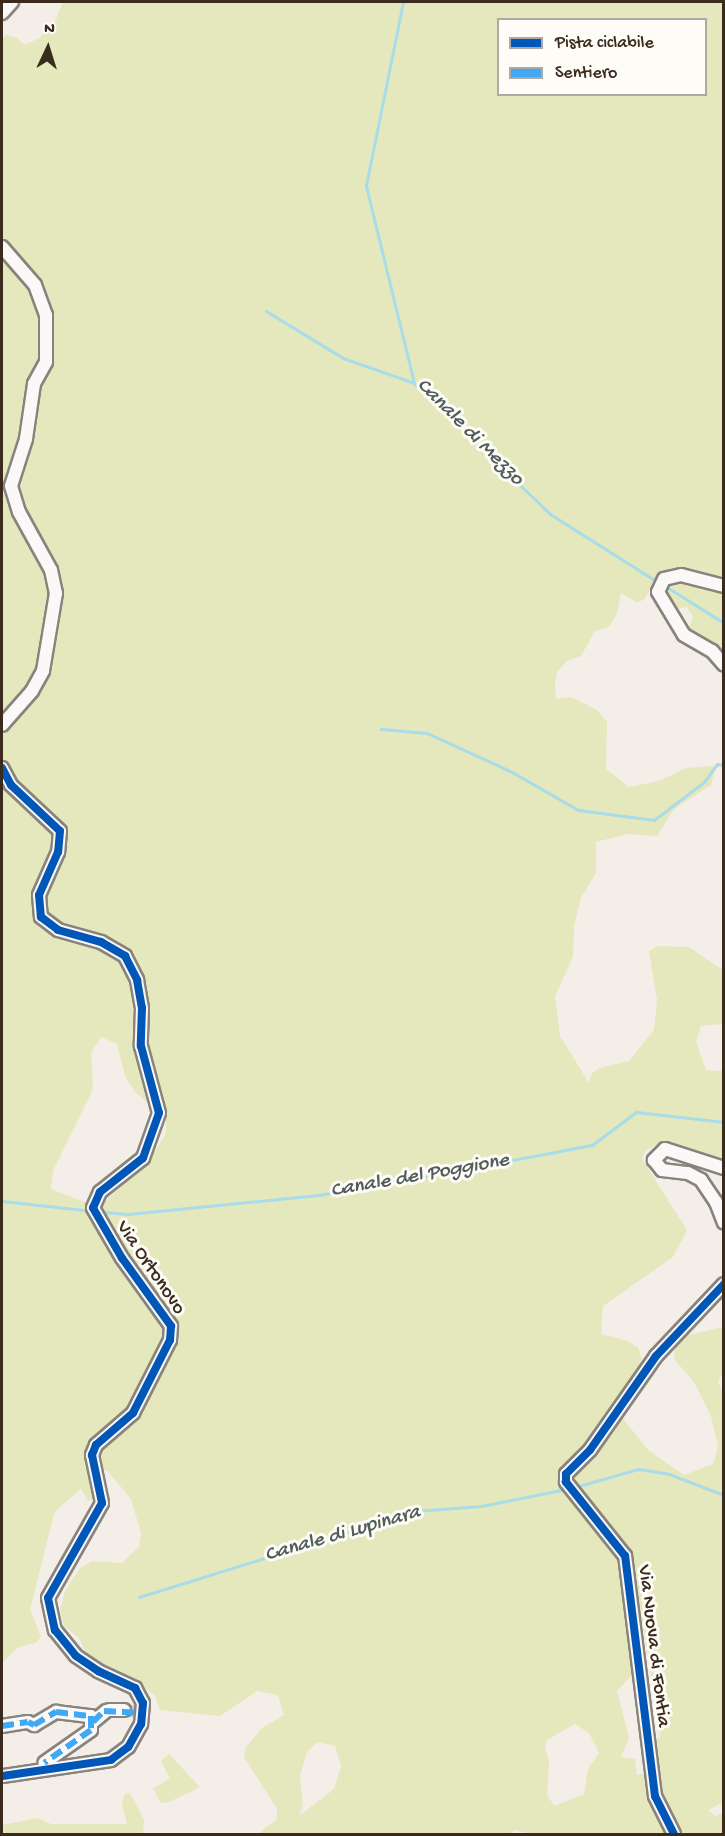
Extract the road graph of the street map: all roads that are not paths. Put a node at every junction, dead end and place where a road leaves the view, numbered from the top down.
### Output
1 (12, 2) edge
2 (2, 12) edge
3 (2, 247) edge
4 (723, 586) edge
5 (723, 665) edge
6 (2, 725) edge
7 (2, 768) edge
8 (723, 1168) edge
9 (723, 1223) edge
10 (723, 1284) edge
11 (135, 1711) junction
12 (93, 1722) junction
13 (2, 1726) edge
14 (73, 1766) junction
15 (2, 1776) edge
16 (674, 1834) edge

1 - 2 street
3 - 6 street
4 - 5 street
7 - 11 street, Via Ortonovo
8 - 9 street
10 - 16 street, Via Nuova di Fontia
11 - 12 street
11 - 14 street
12 - 13 street
12 - 14 street
14 - 15 street

